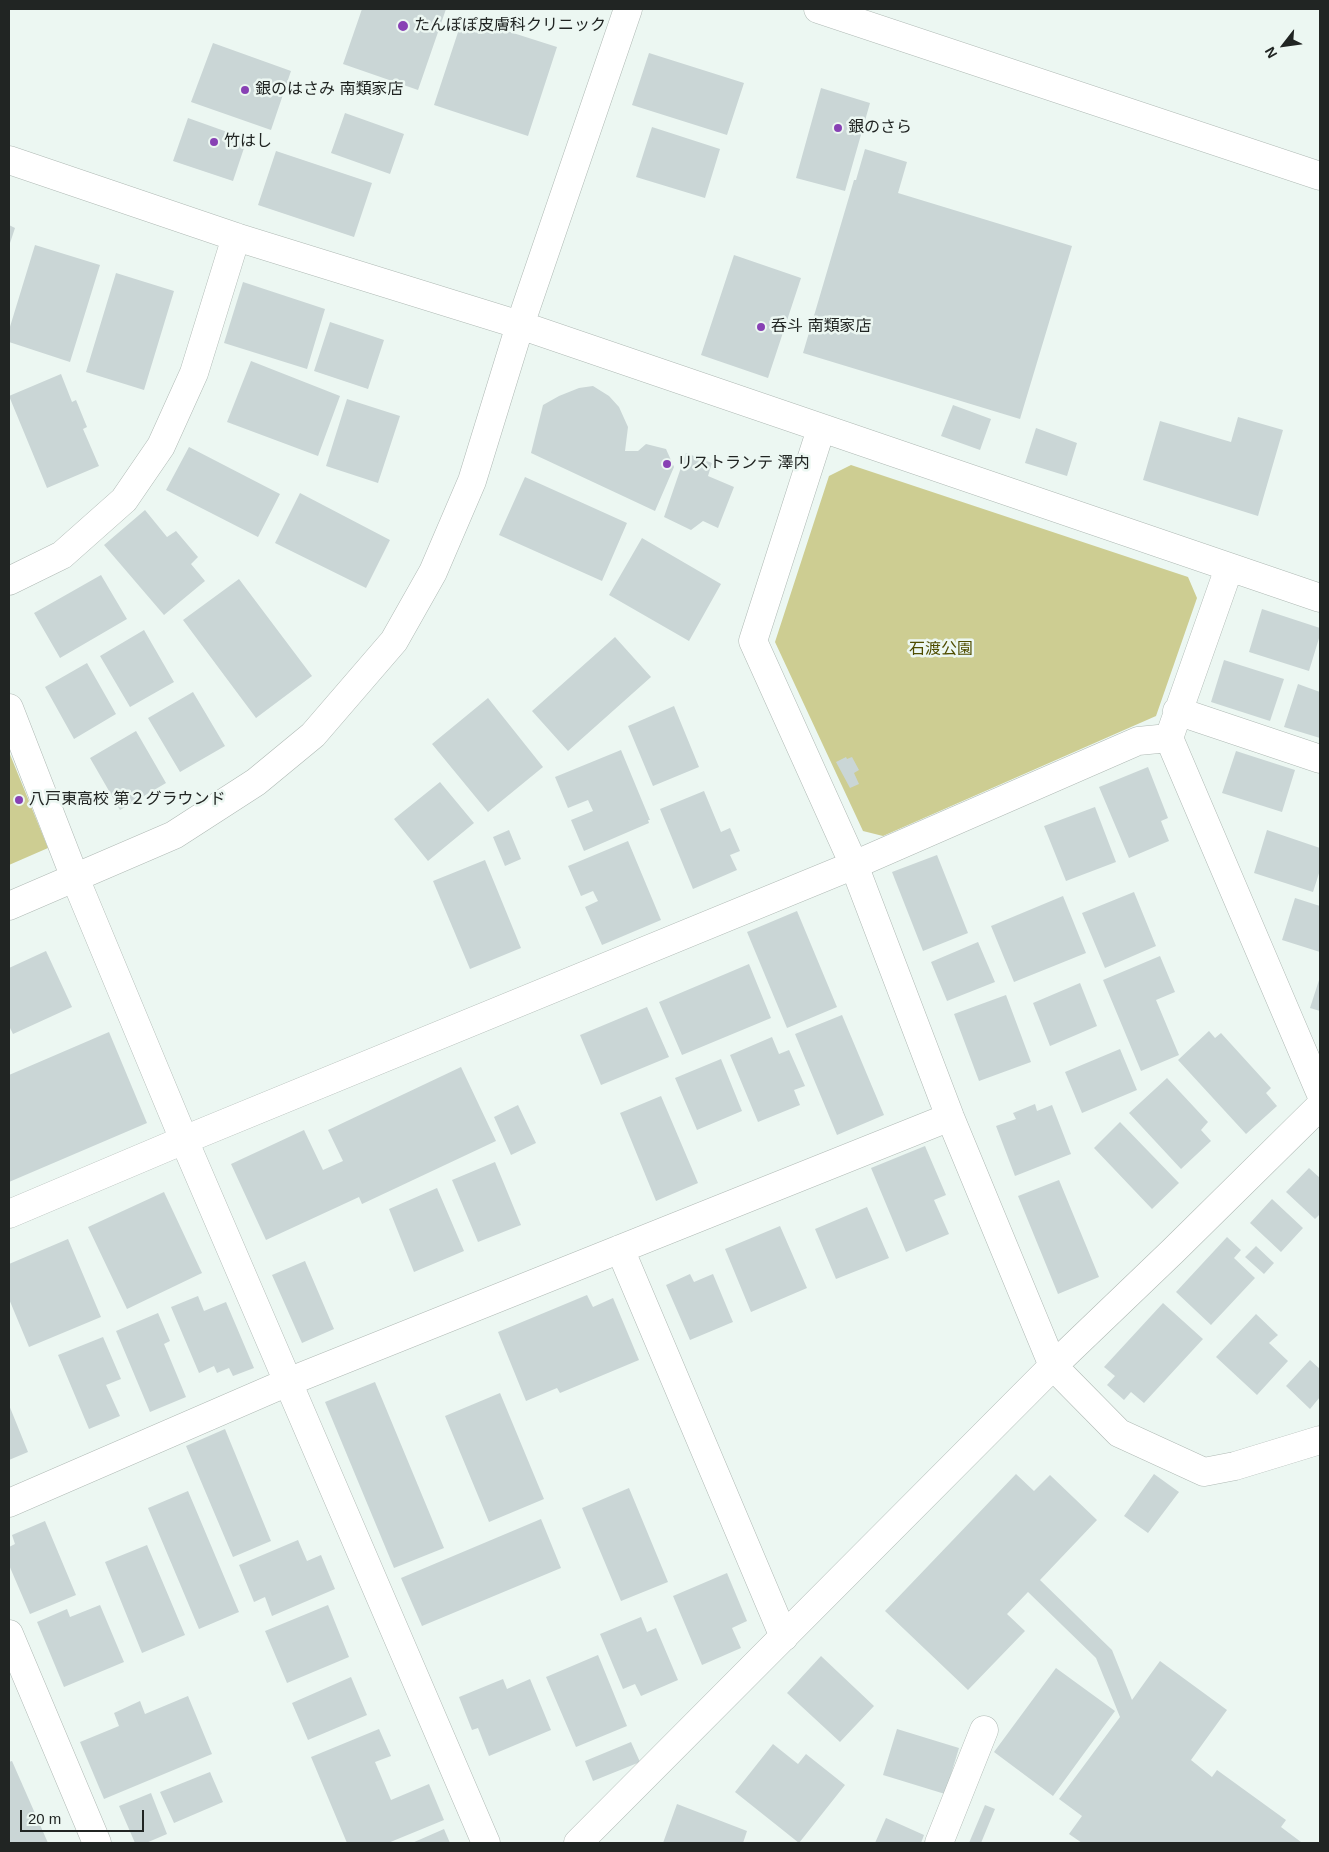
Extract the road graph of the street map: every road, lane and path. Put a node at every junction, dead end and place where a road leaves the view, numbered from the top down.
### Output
1 (628, 9) edge
2 (818, 9) edge
3 (9, 160) edge
4 (1320, 176) edge
5 (236, 237) junction
6 (520, 325) junction
7 (822, 429) junction
8 (1229, 568) junction
9 (9, 582) edge
10 (1320, 598) edge
11 (9, 708) edge
12 (1177, 712) junction
13 (1169, 738) junction
14 (1320, 759) edge
15 (854, 865) junction
16 (75, 878) junction
17 (9, 906) edge
18 (1320, 1092) edge
19 (1320, 1106) edge
20 (950, 1117) junction
21 (184, 1140) junction
22 (9, 1214) edge
23 (620, 1249) junction
24 (1053, 1366) junction
25 (288, 1382) junction
26 (1320, 1440) edge
27 (9, 1503) edge
28 (9, 1634) edge
29 (784, 1637) junction
30 (984, 1730) dead end
31 (97, 1843) edge
32 (486, 1843) edge
33 (578, 1843) edge
34 (939, 1843) edge

1 - 6 street
2 - 4 street
3 - 5 street
5 - 6 street
5 - 9 street
6 - 7 street
6 - 16 street
7 - 8 street
7 - 15 street
8 - 10 street
8 - 12 street
11 - 16 street
12 - 13 street
12 - 14 street
13 - 15 street
13 - 18 street
15 - 20 street
15 - 21 street
16 - 17 street
16 - 21 street
19 - 24 street
20 - 23 street
20 - 24 street
21 - 22 street
21 - 25 street
23 - 25 street
23 - 29 street
24 - 26 street
24 - 29 street
25 - 27 street
25 - 32 street
28 - 31 street
29 - 33 street
30 - 34 street

